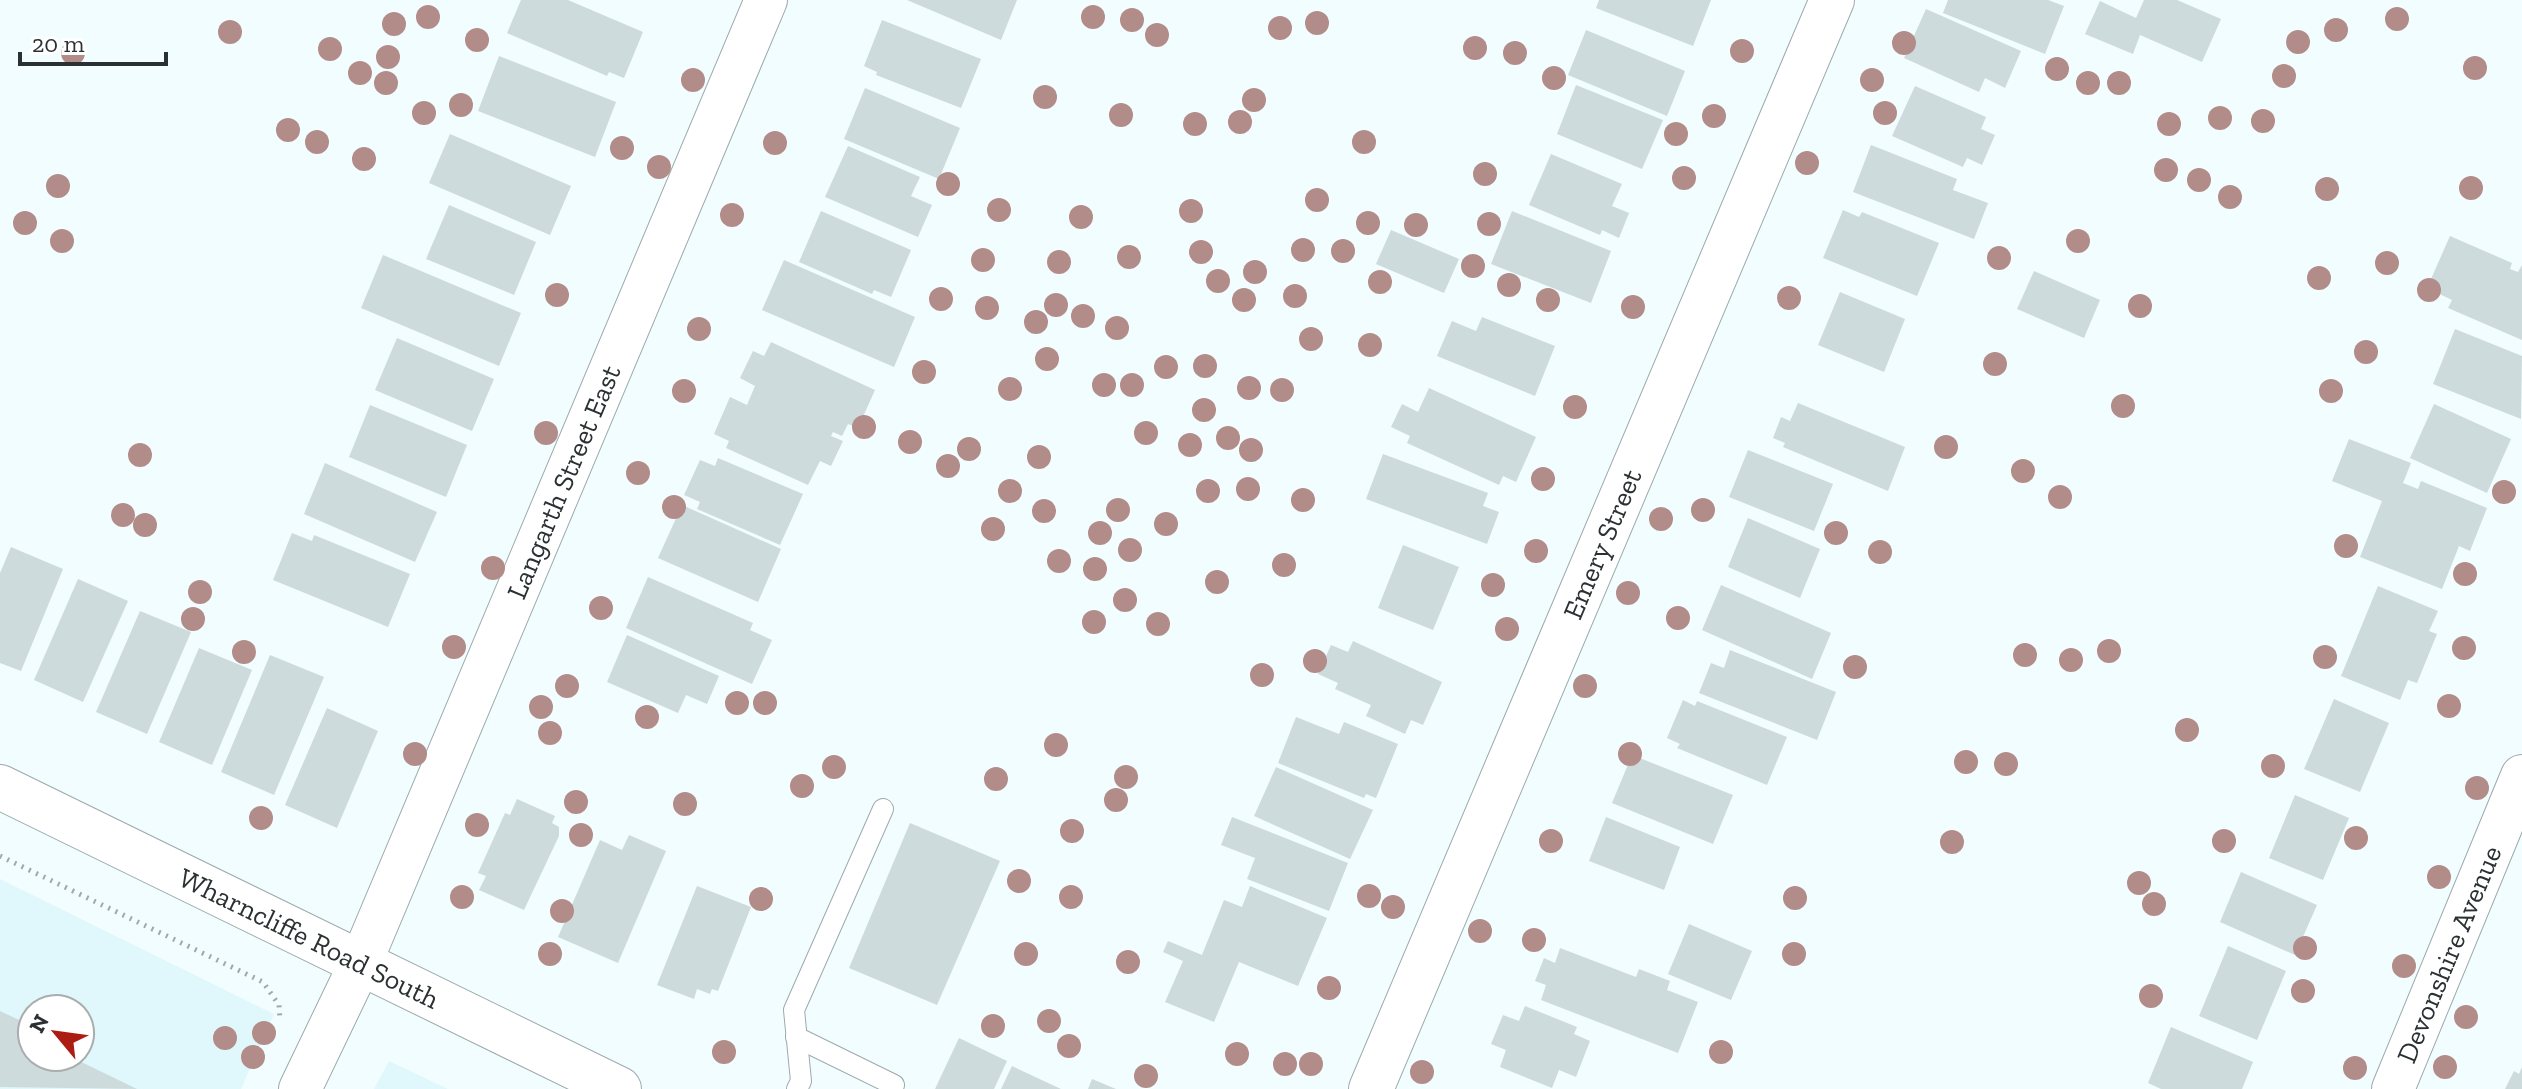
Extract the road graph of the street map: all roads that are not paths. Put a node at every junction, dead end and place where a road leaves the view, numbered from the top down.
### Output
1 (766, 0) edge
2 (1832, 0) edge
3 (2522, 776) edge
4 (0, 787) edge
5 (883, 809) dead end
6 (361, 962) junction
7 (796, 1037) junction
8 (894, 1085) dead end
9 (300, 1089) edge
10 (619, 1089) edge
11 (797, 1089) edge
12 (1371, 1089) edge
13 (2393, 1089) edge

1 - 6 street, Langarth Street East
2 - 12 street, Emery Street
3 - 13 street, Devonshire Avenue
4 - 6 street, Wharncliffe Road South
5 - 7 lane
6 - 9 street, Langarth Street East
6 - 10 street, Wharncliffe Road South
7 - 8 lane
7 - 11 lane

